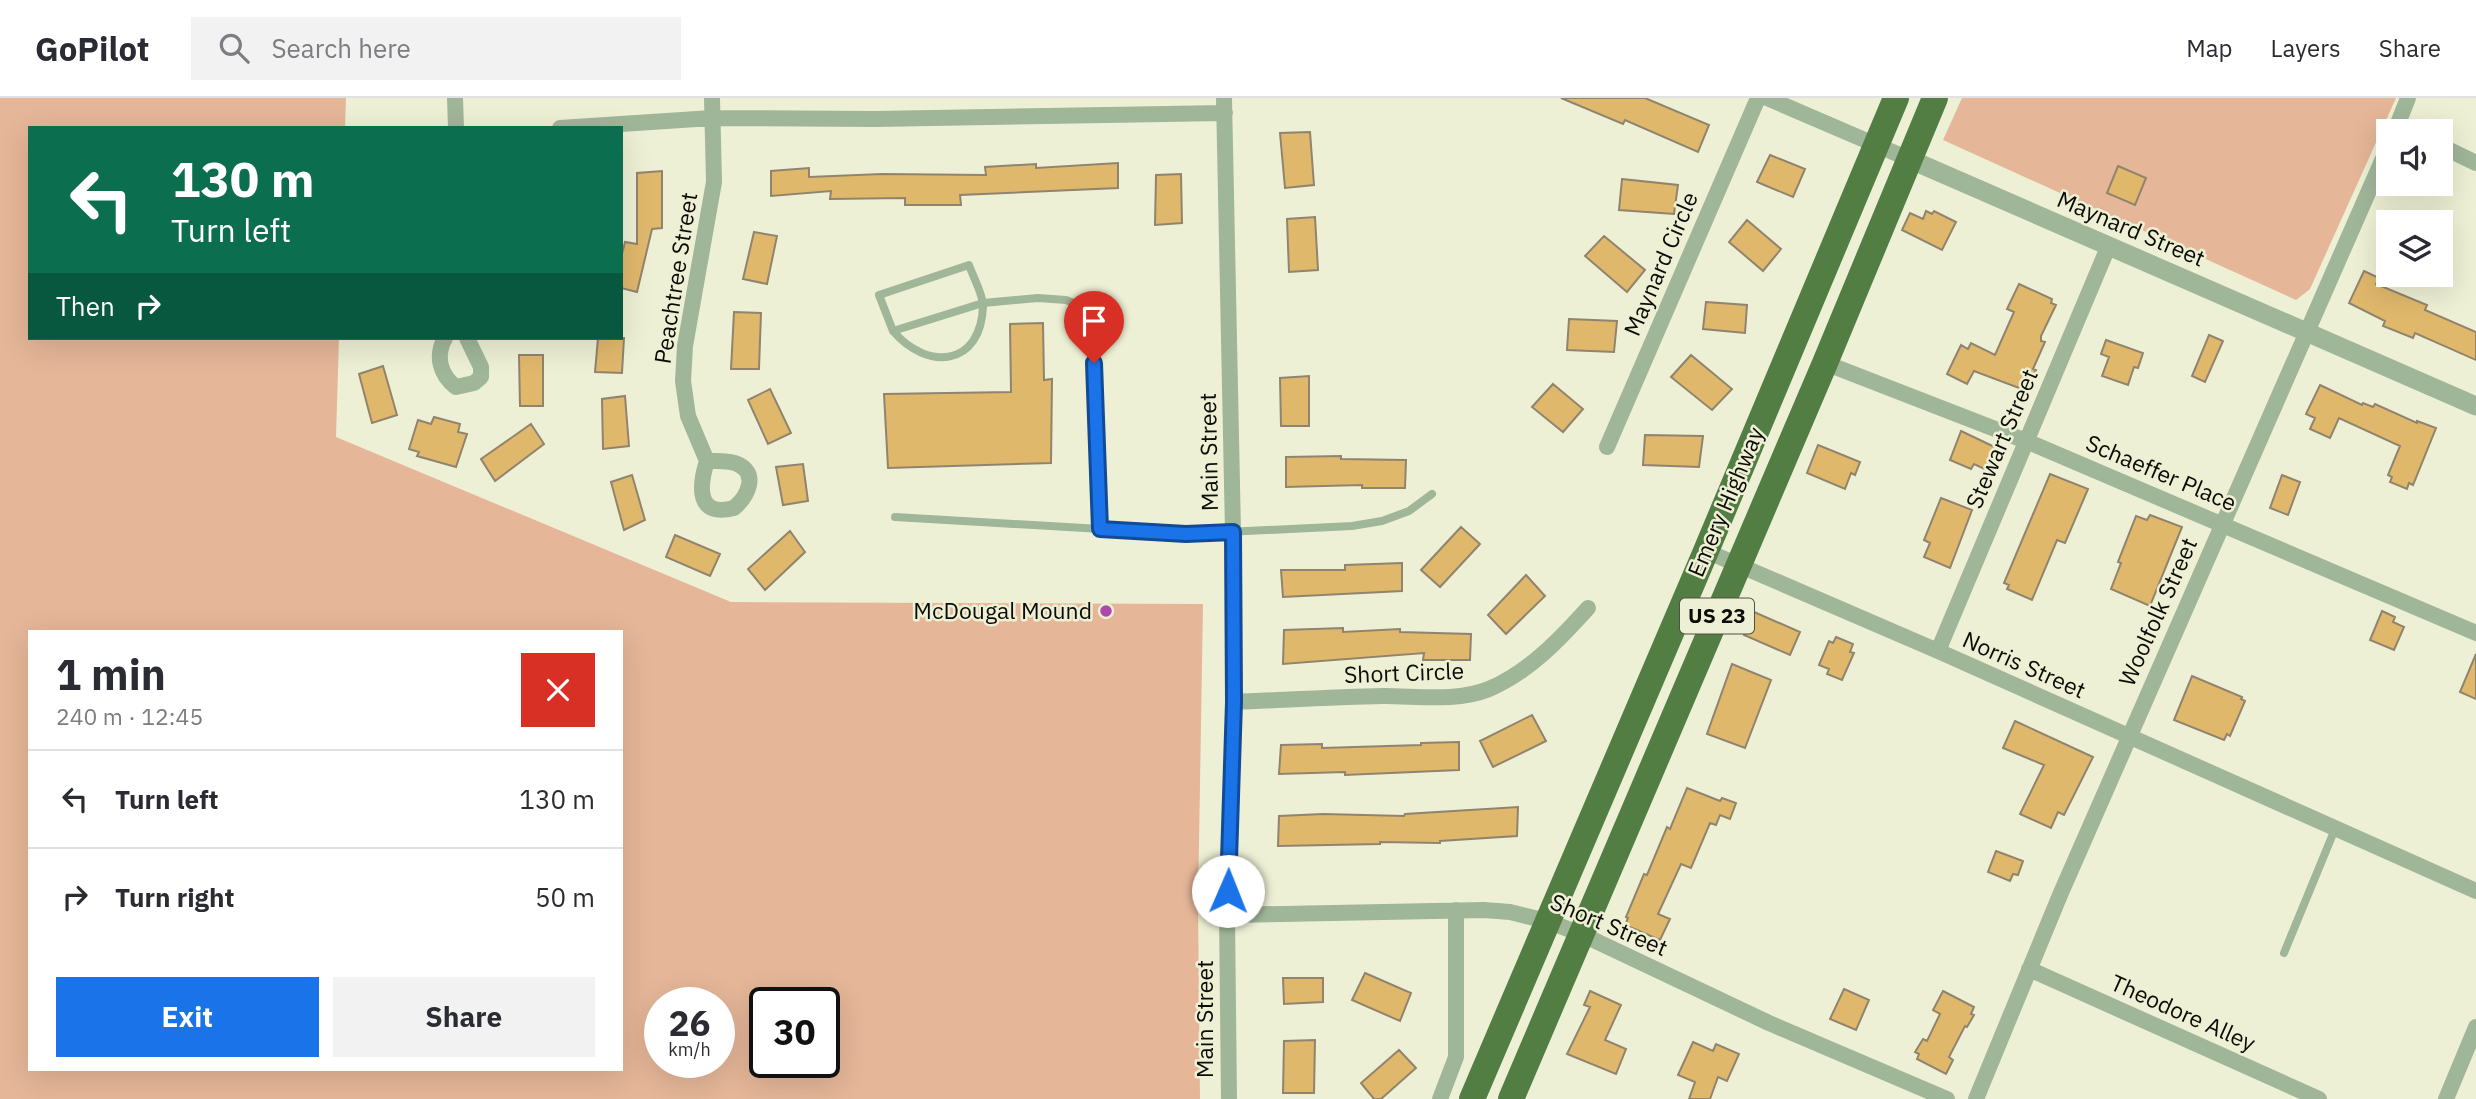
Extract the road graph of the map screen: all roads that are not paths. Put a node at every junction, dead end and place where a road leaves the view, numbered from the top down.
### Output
1 (455, 98) edge
2 (712, 98) edge
3 (1758, 98) edge
4 (1768, 98) edge
5 (1896, 98) edge
6 (1935, 98) edge
7 (2408, 98) edge
8 (1224, 106) edge
9 (712, 118) junction
10 (2403, 119) edge
11 (456, 126) edge
12 (590, 126) edge
13 (1877, 146) junction
14 (2453, 152) edge
15 (1909, 159) junction
16 (2476, 163) edge
17 (2376, 174) edge
18 (2109, 245) junction
19 (983, 303) junction
20 (893, 331) junction
21 (2306, 333) junction
22 (444, 340) edge
23 (469, 340) edge
24 (1825, 362) junction
25 (2476, 406) edge
26 (2026, 440) junction
27 (1607, 447) dead end
28 (707, 461) dead end
29 (1432, 494) dead end
30 (895, 517) dead end
31 (2222, 524) junction
32 (1100, 529) junction
33 (1233, 532) junction
34 (1706, 551) junction
35 (1739, 565) junction
36 (1588, 608) dead end
37 (2476, 633) edge
38 (1938, 651) junction
39 (1234, 702) junction
40 (2128, 737) junction
41 (2335, 829) junction
42 (2476, 891) edge
43 (1456, 910) junction
44 (1227, 915) junction
45 (1547, 921) junction
46 (1581, 934) junction
47 (2284, 953) dead end
48 (2029, 969) junction
49 (2476, 1027) edge
50 (1229, 1099) edge
51 (1440, 1099) edge
52 (1472, 1099) edge
53 (1511, 1099) edge
54 (1947, 1099) edge
55 (1976, 1099) edge
56 (2319, 1099) edge
57 (2446, 1099) edge

1 - 11 street
2 - 9 street, Peachtree Street
3 - 27 street, Maynard Circle
4 - 13 street, Maynard Street
5 - 13 highway, Emery Highway / US 23
6 - 15 highway, Emery Highway / US 23
7 - 10 street
8 - 9 street
8 - 33 street, Main Street
9 - 12 street
9 - 28 street, Peachtree Street
13 - 15 street, Maynard Street
13 - 34 highway, Emery Highway / US 23
14 - 16 street
15 - 18 street, Maynard Street
15 - 24 highway, Emery Highway / US 23
17 - 21 street, Woolfolk Street
18 - 21 street, Maynard Street
18 - 26 street, Stewart Street
19 - 20 lane
19 - 20 lane
19 - 20 lane
19 - 32 lane
21 - 25 street, Maynard Street
21 - 31 street, Woolfolk Street
22 - 23 street
24 - 26 street, Schaeffer Place
24 - 35 highway, Emery Highway / US 23
26 - 31 street, Schaeffer Place
26 - 38 street, Stewart Street
29 - 33 lane
30 - 32 lane
31 - 37 street, Schaeffer Place
31 - 40 street, Woolfolk Street
32 - 33 lane
33 - 39 street, Main Street
34 - 35 street, Norris Street
34 - 45 highway, Emery Highway / US 23
35 - 38 street, Norris Street
35 - 46 highway, Emery Highway / US 23
36 - 39 street, Short Circle
38 - 40 street, Norris Street
39 - 44 street, Main Street
40 - 41 street, Norris Street
40 - 48 street, Woolfolk Street
41 - 42 street, Norris Street
41 - 47 lane
43 - 44 street, Short Street
43 - 45 street, Short Street
43 - 51 street
44 - 50 street, Main Street
45 - 46 street, Short Street
45 - 52 highway, Emery Highway / US 23
46 - 53 highway, Emery Highway / US 23
46 - 54 street, Short Street
48 - 55 street, Woolfolk Street
48 - 56 street, Theodore Alley
49 - 57 street

